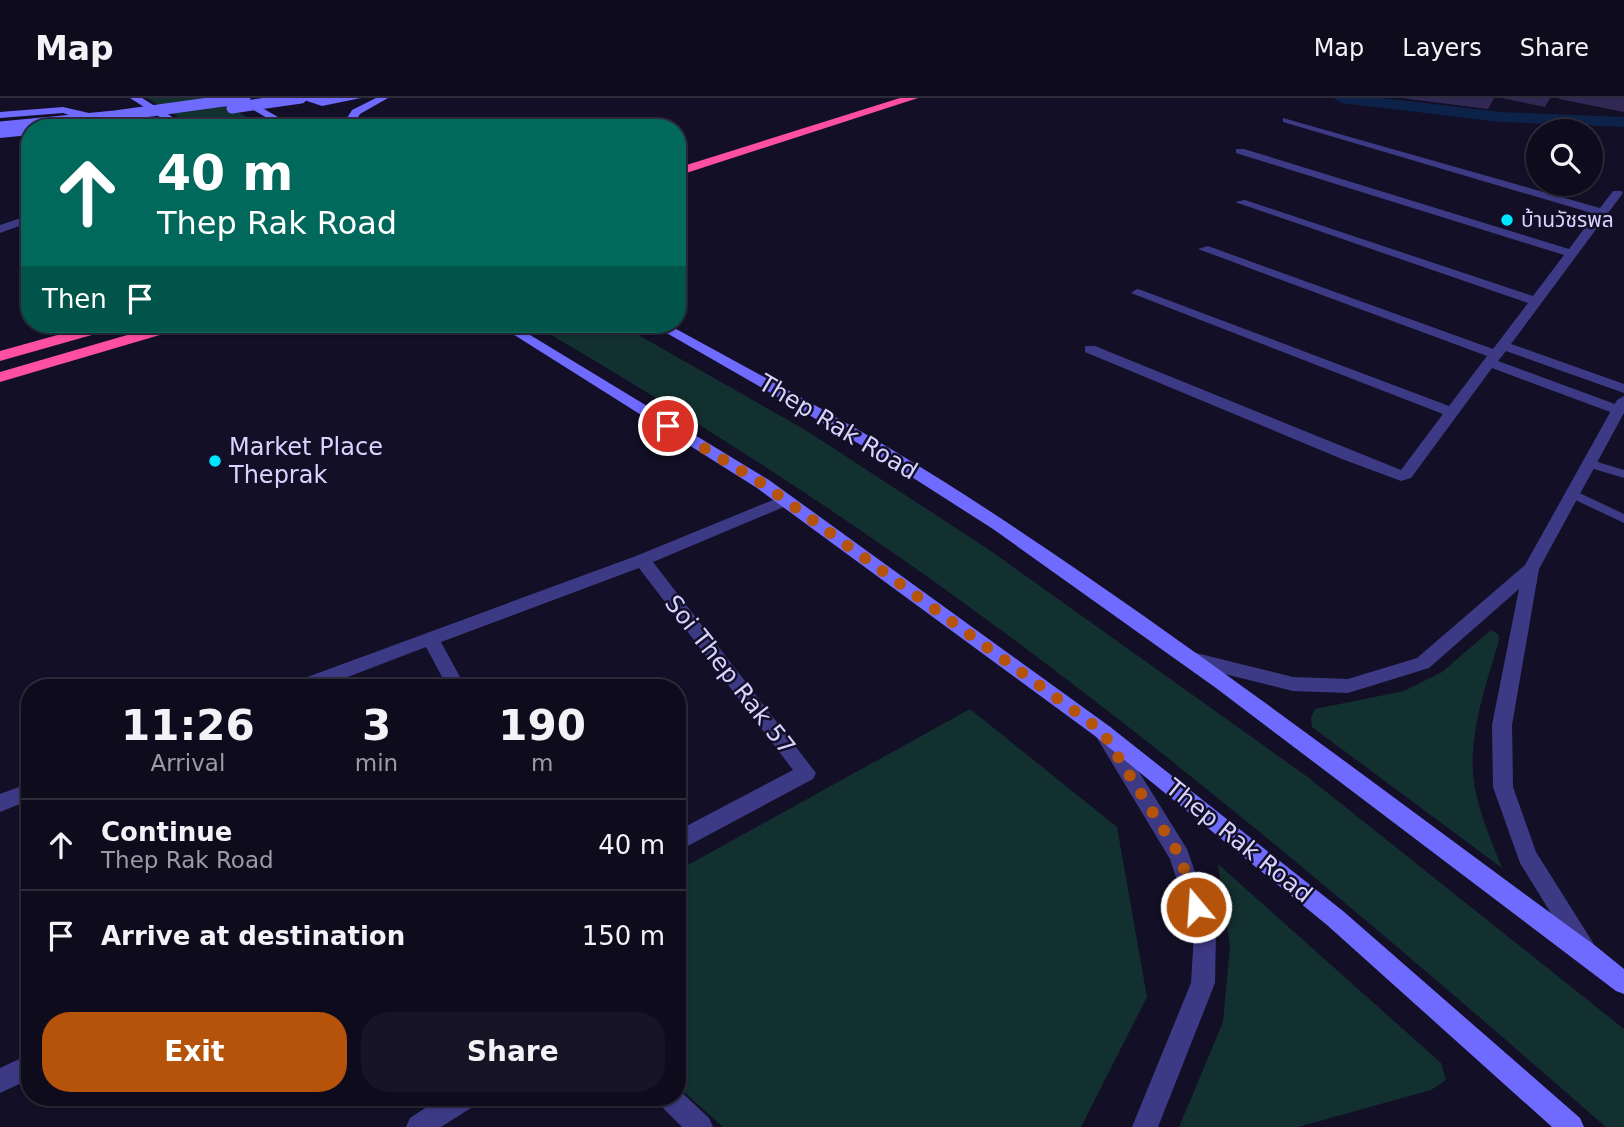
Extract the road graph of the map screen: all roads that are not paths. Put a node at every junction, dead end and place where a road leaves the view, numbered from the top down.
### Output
1 (66, 98) edge
2 (135, 98) edge
3 (238, 98) edge
4 (245, 98) edge
5 (302, 98) edge
6 (356, 98) edge
7 (383, 98) edge
8 (871, 98) edge
9 (912, 98) edge
10 (0, 114) edge
11 (84, 119) edge
12 (93, 119) edge
13 (147, 119) edge
14 (170, 119) edge
15 (276, 119) edge
16 (352, 119) edge
17 (1287, 120) dead end
18 (21, 125) edge
19 (0, 127) edge
20 (21, 133) edge
21 (0, 135) edge
22 (21, 142) edge
23 (723, 143) dead end
24 (0, 144) edge
25 (1240, 151) dead end
26 (686, 169) edge
27 (1617, 193) dead end
28 (1241, 202) dead end
29 (1601, 212) junction
30 (21, 221) edge
31 (0, 229) edge
32 (1203, 249) dead end
33 (1573, 254) junction
34 (1137, 293) dead end
35 (1536, 301) junction
36 (82, 333) edge
37 (150, 333) edge
38 (517, 333) edge
39 (675, 333) edge
40 (1090, 349) dead end
41 (1495, 354) junction
42 (0, 356) edge
43 (0, 377) edge
44 (1624, 389) edge
45 (1621, 405) edge
46 (1454, 413) junction
47 (1588, 463) junction
48 (1624, 474) edge
49 (1571, 493) junction
50 (785, 500) junction
51 (1624, 519) edge
52 (642, 560) junction
53 (1531, 569) junction
54 (430, 637) junction
55 (1184, 657) junction
56 (321, 679) edge
57 (452, 679) edge
58 (1102, 731) junction
59 (21, 795) edge
60 (0, 803) edge
61 (686, 837) edge
62 (1590, 955) junction
63 (1624, 983) edge
64 (21, 1070) edge
65 (0, 1081) edge
66 (451, 1106) edge
67 (679, 1106) edge
68 (419, 1127) edge
69 (699, 1127) edge
70 (1145, 1127) edge
71 (1571, 1127) edge

1 - 10 main road
2 - 14 main road
3 - 15 main road
4 - 11 main road, bridge
5 - 6 main road
5 - 13 main road, bridge
7 - 16 main road
8 - 23 highway
9 - 26 highway
10 - 12 main road
17 - 29 street
18 - 19 main road, bridge
20 - 21 main road
22 - 24 main road
25 - 33 street
27 - 29 street
28 - 35 street
29 - 33 street
30 - 31 street
32 - 41 street
33 - 35 street
34 - 46 street
35 - 41 street
36 - 42 highway
37 - 43 highway
38 - 50 main road, Thep Rak Road
39 - 55 main road, Thep Rak Road
40 - 46 street
41 - 44 street
41 - 45 street
41 - 46 street
45 - 47 street
47 - 48 lane
47 - 49 street
49 - 51 lane
49 - 53 street
50 - 52 street
50 - 58 main road, Thep Rak Road
52 - 54 street
52 - 61 street, Soi Thep Rak 57
53 - 55 street
53 - 62 street
54 - 56 street
54 - 57 street
55 - 62 main road, Thep Rak Road
58 - 70 street
58 - 71 main road, Thep Rak Road
59 - 60 street
62 - 63 main road, Thep Rak Road
64 - 65 street
66 - 68 street
67 - 69 street

